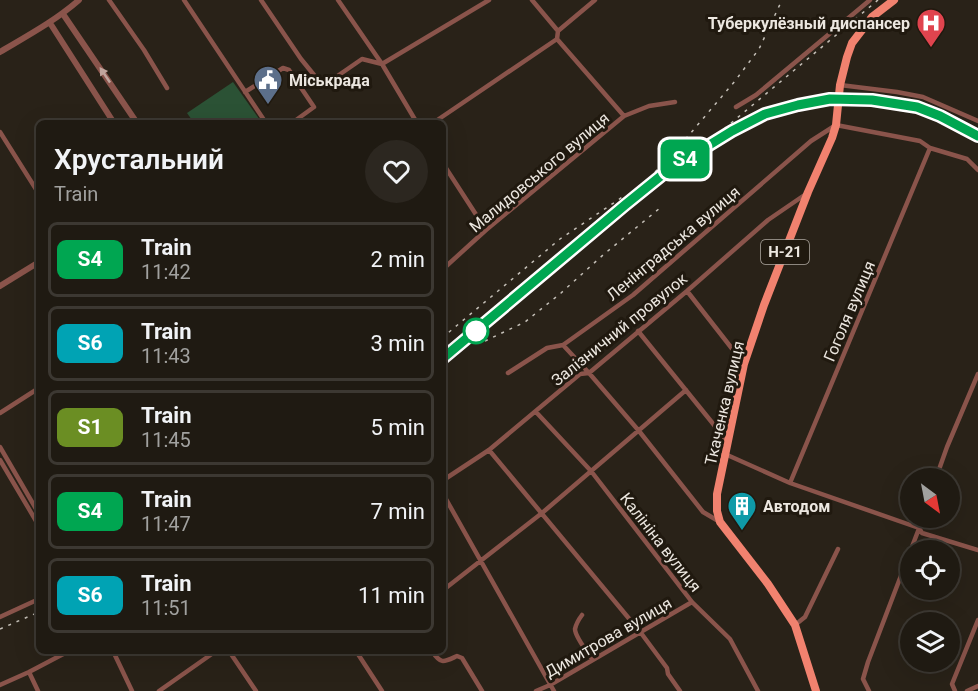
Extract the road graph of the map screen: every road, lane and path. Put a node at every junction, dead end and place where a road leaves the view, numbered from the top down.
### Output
1 (79, 0) edge
2 (109, 0) edge
3 (184, 0) edge
4 (261, 0) edge
5 (338, 0) edge
6 (489, 0) edge
7 (532, 0) edge
8 (595, 0) edge
9 (870, 0) edge
10 (894, 0) edge
11 (63, 14) junction
12 (50, 23) junction
13 (558, 31) junction
14 (557, 39) junction
15 (0, 52) edge
16 (382, 64) junction
17 (840, 85) junction
18 (167, 88) dead end
19 (245, 92) junction
20 (675, 102) dead end
21 (736, 107) dead end
22 (624, 116) junction
23 (112, 120) edge
24 (135, 120) edge
25 (264, 120) edge
26 (296, 120) edge
27 (415, 120) edge
28 (437, 120) edge
29 (978, 121) edge
30 (836, 125) junction
31 (0, 132) edge
32 (930, 148) junction
33 (446, 168) edge
34 (978, 170) edge
35 (36, 189) edge
36 (808, 192) junction
37 (486, 230) junction
38 (36, 264) edge
39 (446, 266) edge
40 (0, 286) edge
41 (687, 291) junction
42 (638, 331) junction
43 (563, 345) junction
44 (744, 364) junction
45 (589, 373) junction
46 (507, 374) dead end
47 (978, 374) edge
48 (36, 390) edge
49 (686, 390) junction
50 (536, 412) junction
51 (0, 413) edge
52 (639, 431) junction
53 (728, 441) junction
54 (0, 447) edge
55 (489, 450) junction
56 (725, 454) junction
57 (0, 460) edge
58 (940, 468) edge
59 (591, 471) junction
60 (446, 478) edge
61 (790, 483) junction
62 (446, 499) edge
63 (36, 509) edge
64 (542, 513) junction
65 (36, 521) edge
66 (900, 521) edge
67 (720, 522) junction
68 (919, 528) joint
69 (838, 549) dead end
70 (978, 550) edge
71 (482, 561) junction
72 (446, 588) edge
73 (36, 600) edge
74 (692, 602) junction
75 (0, 608) edge
76 (582, 615) dead end
77 (2, 617) edge
78 (978, 620) edge
79 (795, 625) junction
80 (640, 633) junction
81 (63, 654) edge
82 (114, 654) edge
83 (212, 654) edge
84 (231, 654) edge
85 (358, 654) edge
86 (434, 654) edge
87 (593, 660) junction
88 (29, 672) junction
89 (0, 685) edge
90 (550, 685) junction
91 (978, 686) edge
92 (38, 691) edge
93 (132, 691) edge
94 (159, 691) edge
95 (256, 691) edge
96 (382, 691) edge
97 (482, 691) edge
98 (536, 691) edge
99 (554, 691) edge
100 (680, 691) edge
101 (758, 691) edge
102 (816, 691) edge
103 (868, 691) edge
104 (955, 691) edge
105 (968, 691) edge

1 - 11 street
2 - 18 street
3 - 19 street
4 - 16 street
5 - 16 street
6 - 16 street
7 - 13 street
8 - 13 street
9 - 21 street
10 - 17 main road, Ткаченка вулиця / Н-21
11 - 12 street
24 -> 11 street
12 - 15 street
12 - 23 street
13 - 14 street
14 - 22 street
14 - 28 street
16 - 27 street
17 - 29 street
17 - 30 main road, Ткаченка вулиця / Н-21
19 - 25 street
19 - 26 street
20 - 22 street, Малидовського вулиця
22 - 37 street, Малидовського вулиця
30 - 32 street
30 - 36 main road, Ткаченка вулиця / Н-21
30 - 43 street, Ленінградська вулиця
31 - 35 street
32 - 34 street
32 - 61 street, Гоголя вулиця
33 - 37 street
36 - 41 street, Залізничний провулок
36 - 44 main road, Ткаченка вулиця / Н-21
37 - 39 street, Малидовського вулиця
38 - 40 street
41 - 42 street, Залізничний провулок
41 - 44 street
42 - 45 street, Залізничний провулок
42 - 49 street
43 - 45 street
43 - 46 street, Ленінградська вулиця
44 - 53 main road, Ткаченка вулиця / Н-21
45 - 50 street, Залізничний провулок
45 - 52 street
47 - 58 street
48 - 51 street
49 - 52 street
49 - 53 street
50 - 55 street, Залізничний провулок
50 - 59 street, Калініна вулиця
52 - 59 street
52 - 67 street
53 - 56 main road, Ткаченка вулиця / Н-21
54 - 63 street
55 - 60 street, Залізничний провулок
55 - 64 street
56 - 61 street
56 - 67 main road, Ткаченка вулиця / Н-21
57 - 65 street
59 - 64 street
59 - 74 street, Калініна вулиця
61 - 66 street
62 - 71 street
64 - 71 street
64 - 80 street
67 - 79 main road
68 - 70 street
68 - 103 street
69 - 79 street
71 - 72 street
71 - 90 street
73 - 77 street
74 - 80 street, Димитрова вулиця
74 - 101 street, Калініна вулиця
75 - 77 street
76 - 87 street
78 - 104 street
79 - 102 main road
80 - 87 street, Димитрова вулиця
80 - 100 street
81 - 88 street
82 - 93 street
83 - 94 street
84 - 95 street
85 - 96 street
86 - 97 street
87 - 90 street, Димитрова вулиця
88 - 89 street
88 - 92 street
90 - 98 street, Димитрова вулиця
90 - 99 street
91 - 105 street

